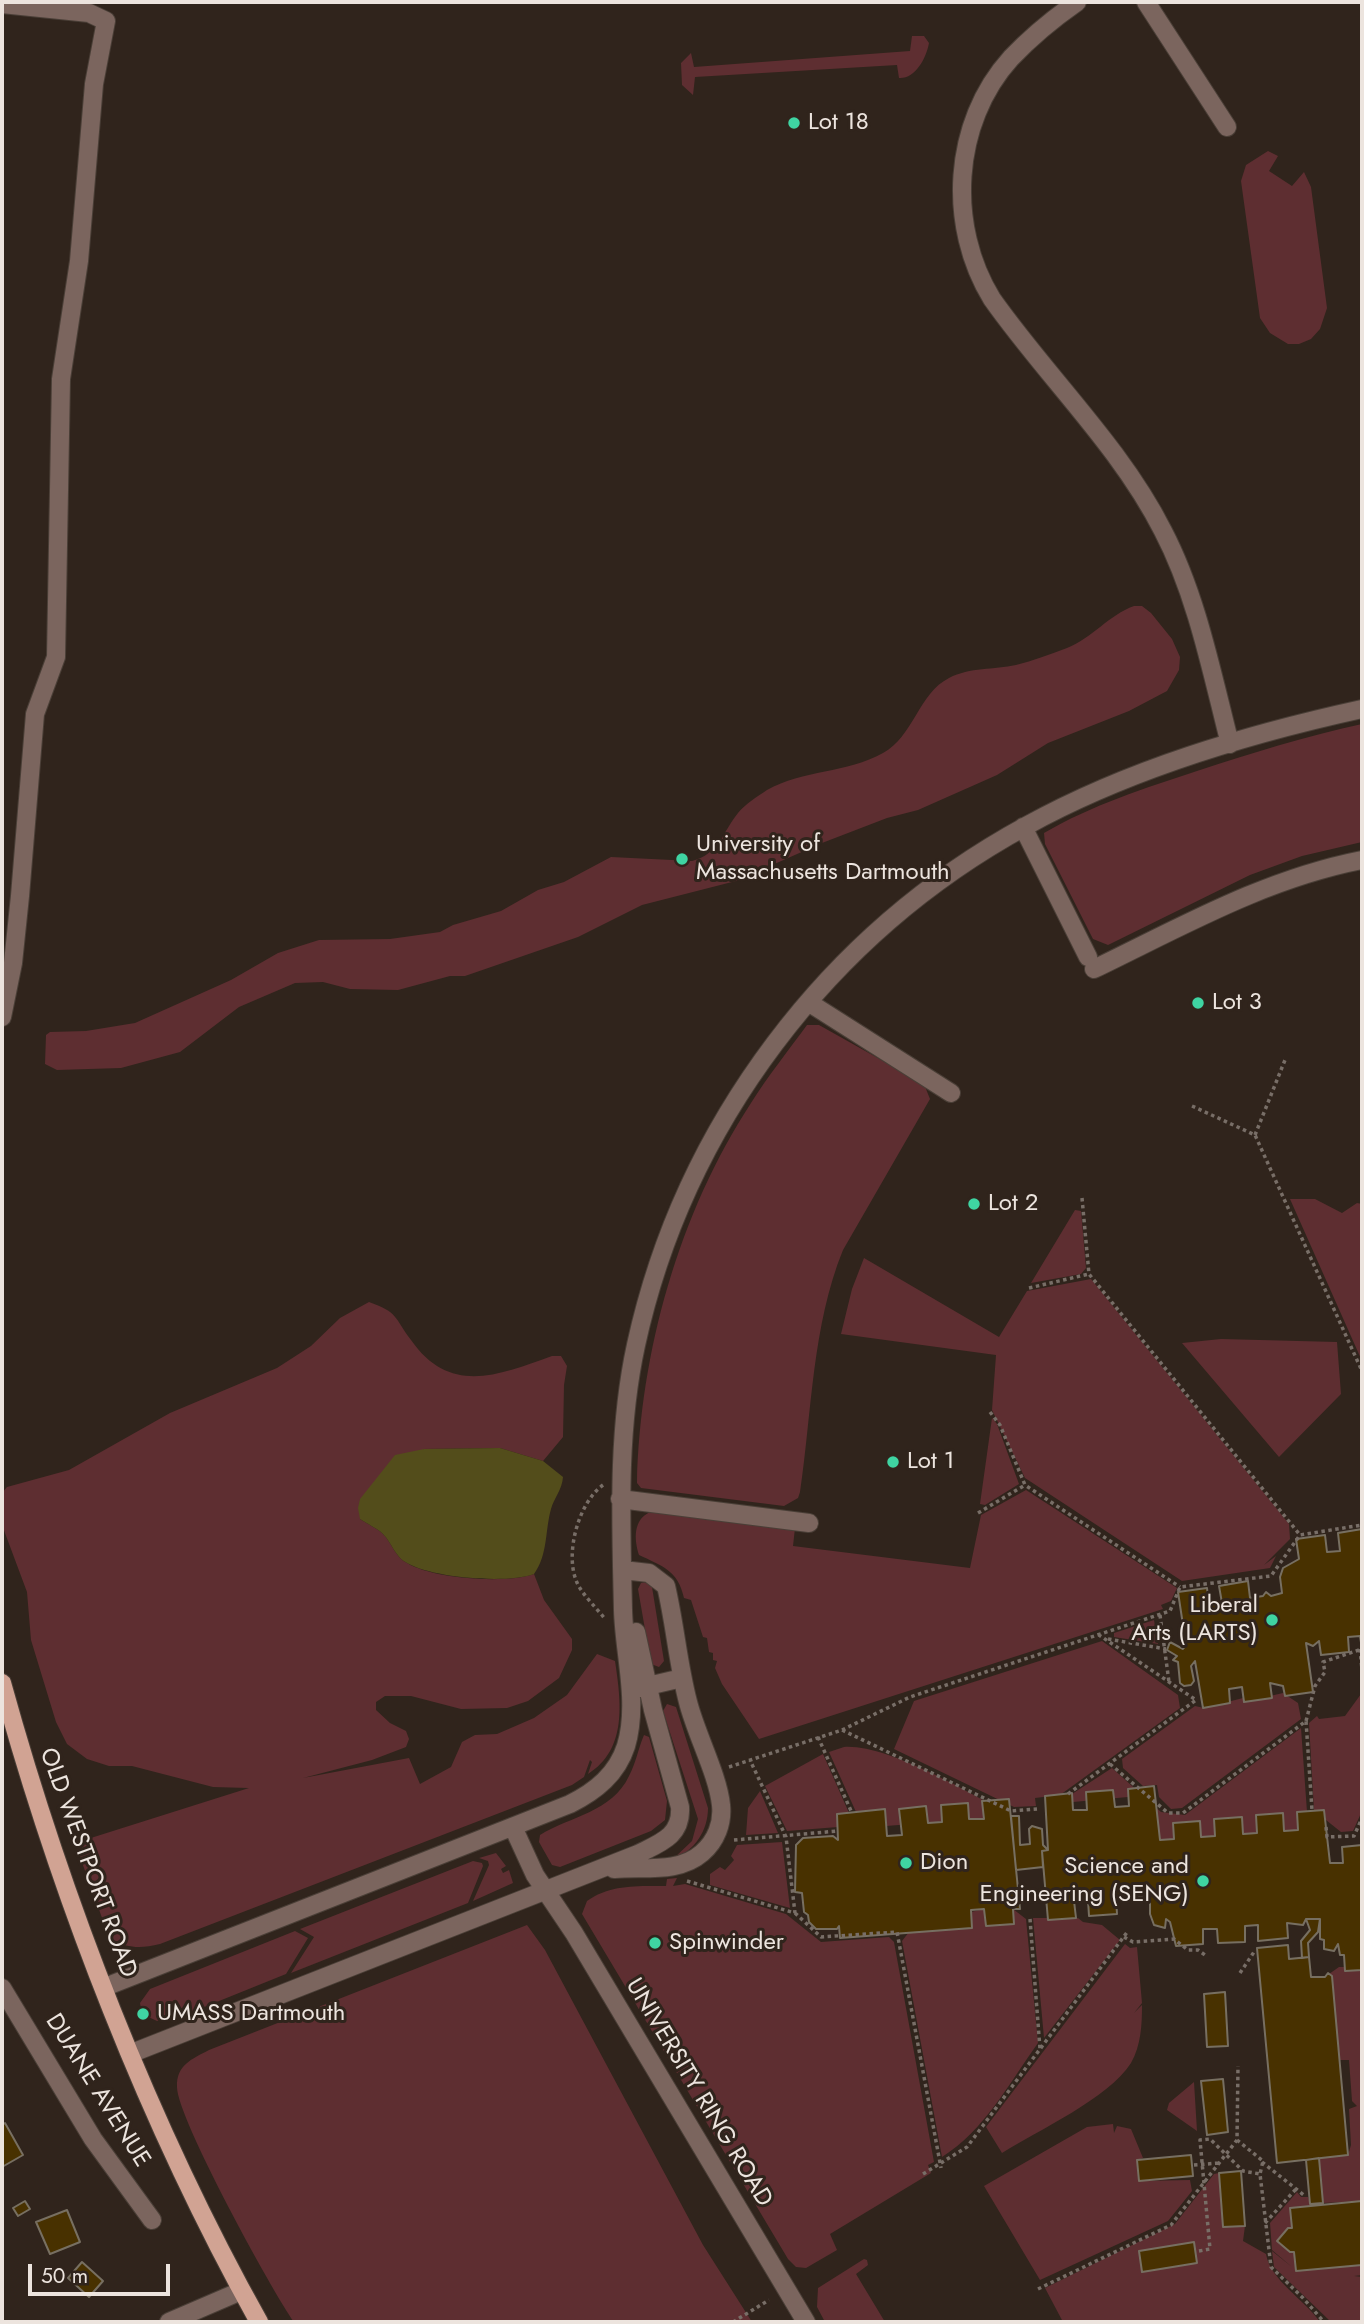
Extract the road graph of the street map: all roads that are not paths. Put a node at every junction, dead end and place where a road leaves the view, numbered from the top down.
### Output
1 (1077, 2) edge
2 (1146, 2) edge
3 (2, 4) edge
4 (1227, 127) dead end
5 (1362, 709) edge
6 (1230, 744) junction
7 (1023, 827) junction
8 (1362, 860) edge
9 (808, 1002) junction
10 (2, 1017) edge
11 (951, 1093) dead end
12 (620, 1499) junction
13 (809, 1523) dead end
14 (623, 1570) junction
15 (682, 1678) junction
16 (2, 1683) edge
17 (647, 1686) junction
18 (628, 1690) junction
19 (513, 1827) junction
20 (589, 1873) junction
21 (544, 1891) junction
22 (105, 1987) junction
23 (2, 1988) edge
24 (132, 2053) junction
25 (152, 2220) dead end
26 (241, 2291) junction
27 (169, 2322) edge
28 (258, 2322) edge
29 (806, 2322) edge

1 - 6 street
2 - 4 street
3 - 10 street
5 - 6 street
6 - 7 street
7 - 8 street
7 - 9 street
9 - 11 street
9 - 12 street
12 - 13 street
12 - 14 street
14 - 15 street
14 - 17 street
14 - 18 street
15 - 17 street
15 - 20 street
16 - 22 main road, OLD WESTPORT ROAD
17 - 18 street
17 - 20 street
18 - 19 street
19 - 21 street, UNIVERSITY RING ROAD
19 - 22 street
20 - 21 street
21 - 24 street
21 - 29 street, UNIVERSITY RING ROAD
22 - 24 main road, OLD WESTPORT ROAD
23 - 25 street, DUANE AVENUE
24 - 26 main road, OLD WESTPORT ROAD
26 - 27 street
26 - 28 main road, OLD WESTPORT ROAD

